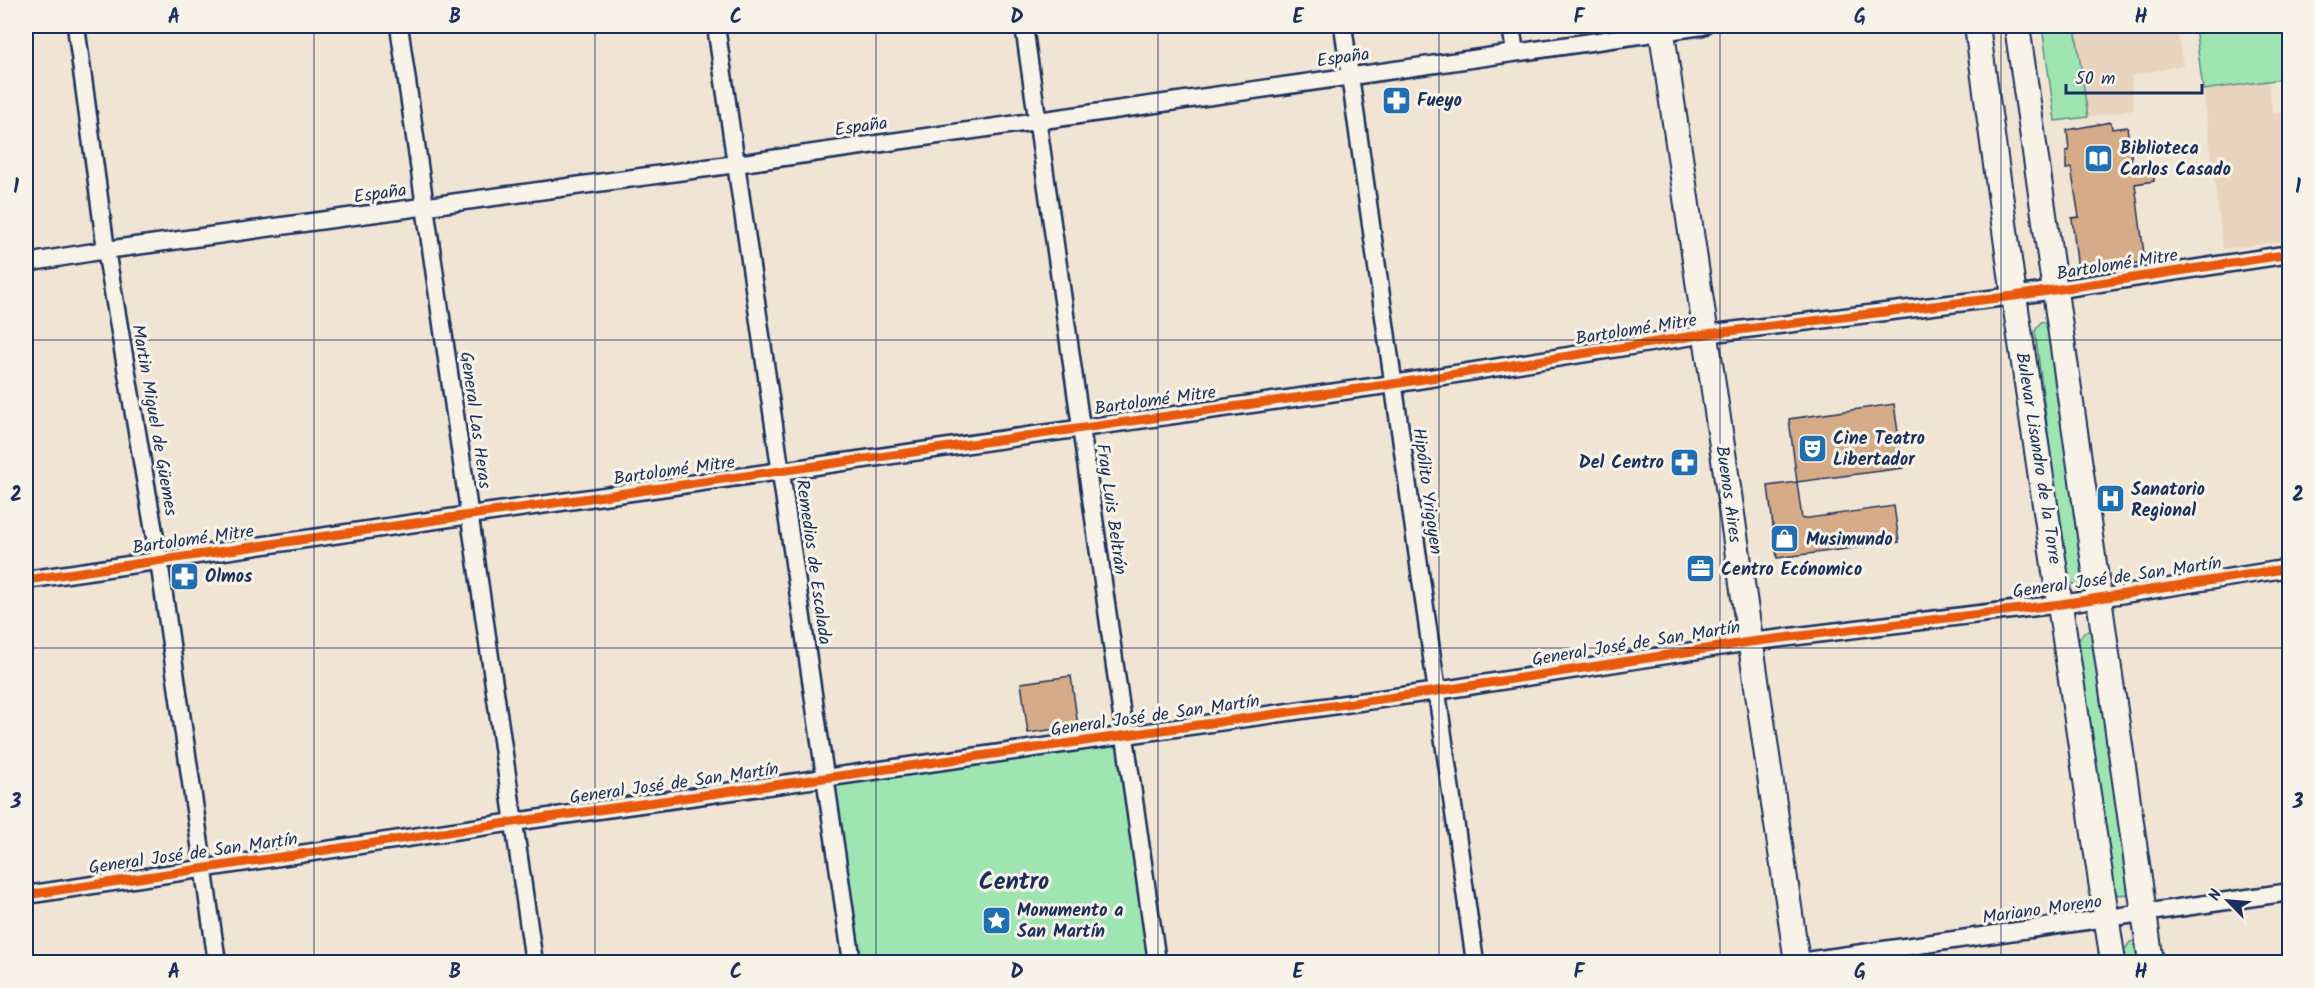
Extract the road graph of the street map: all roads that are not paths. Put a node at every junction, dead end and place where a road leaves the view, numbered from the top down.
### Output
1 (76, 26) edge
2 (399, 26) edge
3 (716, 26) edge
4 (1024, 26) edge
5 (1342, 26) edge
6 (1511, 26) edge
7 (1703, 26) edge
8 (1977, 26) edge
9 (2017, 26) edge
10 (1662, 28) edge
11 (1515, 52) junction
12 (1350, 75) junction
13 (1037, 119) junction
14 (736, 164) junction
15 (425, 206) junction
16 (106, 250) junction
17 (2289, 254) edge
18 (26, 263) edge
19 (2055, 290) junction
20 (2014, 296) junction
21 (1706, 334) junction
22 (1393, 384) junction
23 (1081, 428) junction
24 (781, 472) junction
25 (470, 514) junction
26 (159, 561) junction
27 (2289, 568) edge
28 (26, 580) edge
29 (2098, 598) junction
30 (2061, 604) junction
31 (1750, 642) junction
32 (1437, 691) junction
33 (1124, 735) junction
34 (826, 779) junction
35 (514, 822) junction
36 (204, 869) junction
37 (2289, 891) edge
38 (26, 894) edge
39 (2144, 914) junction
40 (2106, 920) junction
41 (217, 963) edge
42 (534, 963) edge
43 (852, 963) edge
44 (1157, 963) edge
45 (1475, 963) edge
46 (1798, 963) edge
47 (2113, 963) edge
48 (2151, 963) edge

1 - 16 street, Martin Miguel de Güemes
2 - 15 street, General Las Heras
3 - 14 street, Remedios de Escalada
4 - 13 street, Fray Luis Beltrán
5 - 12 street, Hipólito Yrigoyen
6 - 11 street
7 - 10 street, España
8 - 20 main road, Bulevar Lisandro de la Torre
9 - 19 main road, Bulevar Lisandro de la Torre
10 - 11 street, España
10 - 21 main road, Buenos Aires
11 - 12 street, España
12 - 13 street, España
12 - 22 street, Hipólito Yrigoyen
13 - 14 street, España
13 - 23 street, Fray Luis Beltrán
14 - 15 street, España
14 - 24 street, Remedios de Escalada
15 - 16 street, España
15 - 25 street, General Las Heras
16 - 18 street, España
16 - 26 street, Martin Miguel de Güemes
17 - 19 street, Bartolomé Mitre
19 - 20 street, Bartolomé Mitre
19 - 29 main road, Bulevar Lisandro de la Torre
20 - 21 street, Bartolomé Mitre
20 - 30 main road, Bulevar Lisandro de la Torre
21 - 22 street, Bartolomé Mitre
21 - 31 main road, Buenos Aires
22 - 23 street, Bartolomé Mitre
22 - 32 street, Hipólito Yrigoyen
23 - 24 street, Bartolomé Mitre
23 - 33 street, Fray Luis Beltrán
24 - 25 street, Bartolomé Mitre
24 - 34 street, Remedios de Escalada
25 - 26 street, Bartolomé Mitre
25 - 35 street, General Las Heras
26 - 28 street, Bartolomé Mitre
26 - 36 street, Martin Miguel de Güemes
27 - 29 street, General José de San Martín
29 - 30 street, General José de San Martín
29 - 39 main road, Bulevar Lisandro de la Torre
30 - 31 street, General José de San Martín
30 - 40 main road, Bulevar Lisandro de la Torre
31 - 32 street, General José de San Martín
31 - 46 main road, Buenos Aires
32 - 33 street, General José de San Martín
32 - 45 street, Hipólito Yrigoyen
33 - 34 street, General José de San Martín
33 - 44 street, Fray Luis Beltrán
34 - 35 street, General José de San Martín
34 - 43 street, Remedios de Escalada
35 - 36 street, General José de San Martín
35 - 42 street, General Las Heras
36 - 38 street, General José de San Martín
36 - 41 street, Martin Miguel de Güemes
37 - 39 street, Mariano Moreno
39 - 40 street, Mariano Moreno
39 - 48 main road, Bulevar Lisandro de la Torre
40 - 46 street, Mariano Moreno
40 - 47 main road, Bulevar Lisandro de la Torre

